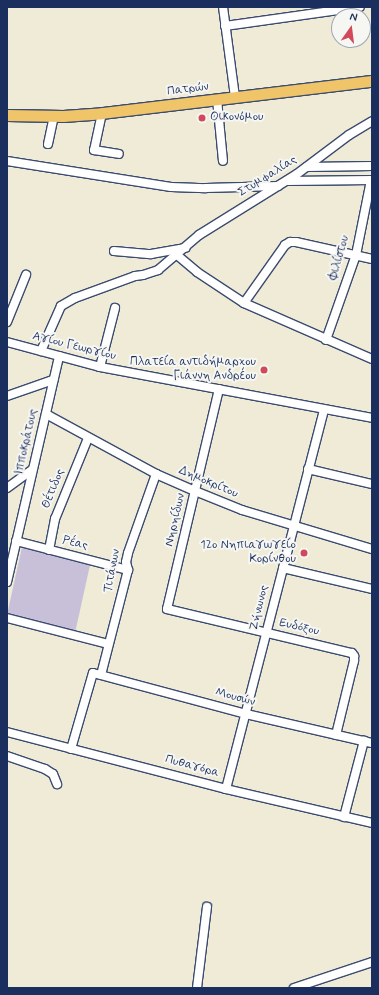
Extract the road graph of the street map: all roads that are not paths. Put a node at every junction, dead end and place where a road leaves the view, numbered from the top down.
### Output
1 (223, 7) edge
2 (360, 7) edge
3 (225, 26) junction
4 (372, 81) edge
5 (235, 97) junction
6 (217, 99) junction
7 (102, 113) junction
8 (7, 114) edge
9 (54, 116) junction
10 (372, 121) edge
11 (48, 144) dead end
12 (119, 154) dead end
13 (7, 161) edge
14 (222, 161) dead end
15 (372, 166) edge
16 (307, 167) junction
17 (371, 180) edge
18 (286, 181) junction
19 (278, 186) junction
20 (185, 248) junction
21 (114, 251) dead end
22 (177, 255) junction
23 (356, 255) junction
24 (372, 259) edge
25 (26, 275) dead end
26 (244, 303) junction
27 (115, 308) dead end
28 (7, 322) edge
29 (326, 340) junction
30 (7, 342) edge
31 (41, 351) junction
32 (59, 356) junction
33 (372, 359) edge
34 (100, 367) junction
35 (53, 380) junction
36 (219, 388) junction
37 (7, 396) edge
38 (324, 410) junction
39 (46, 414) junction
40 (372, 418) edge
41 (88, 438) junction
42 (308, 469) junction
43 (32, 470) junction
44 (156, 474) junction
45 (372, 484) edge
46 (7, 488) edge
47 (195, 491) junction
48 (294, 526) junction
49 (16, 541) junction
50 (372, 549) edge
51 (48, 550) junction
52 (283, 568) junction
53 (128, 570) junction
54 (7, 582) edge
55 (372, 589) edge
56 (168, 609) joint
57 (7, 618) edge
58 (266, 633) junction
59 (108, 644) junction
60 (97, 674) junction
61 (246, 714) junction
62 (7, 732) edge
63 (336, 736) junction
64 (368, 742) edge
65 (71, 749) junction
66 (7, 756) edge
67 (57, 784) dead end
68 (226, 789) junction
69 (344, 817) junction
70 (372, 823) edge
71 (207, 907) dead end
72 (372, 962) edge
73 (197, 988) edge
74 (294, 988) edge

1 - 3 street
2 - 3 street
3 - 5 street
4 - 5 main road, Πατρών
5 - 6 main road, Πατρών
6 - 7 main road, Πατρών
6 - 14 street
7 - 9 main road, Πατρών
7 - 12 street
8 - 9 main road, Πατρών
9 - 11 street
10 - 16 street, Στυμφαλίας
13 - 19 street
15 - 16 street
16 - 18 street, Στυμφαλίας
17 - 18 street
17 - 23 street, Φιλίστου
18 - 19 street, Στυμφαλίας
19 - 20 street, Στυμφαλίας
20 - 21 street
20 - 22 street, Στυμφαλίας
22 - 26 street
22 - 31 street, Στυμφαλίας
23 - 24 street
23 - 26 street
23 - 29 street, Φιλίστου
25 - 28 street
26 - 29 street
27 - 34 street
29 - 33 street
30 - 31 street, Αγίου Γεωργίου
31 - 32 street, Αγίου Γεωργίου
32 - 34 street, Αγίου Γεωργίου
32 - 35 street, Ιπποκράτους
34 - 36 street, Αγίου Γεωργίου
35 - 37 street
35 - 39 street, Ιπποκράτους
36 - 38 street, Αγίου Γεωργίου
36 - 47 street, Νηρηίδων
38 - 40 street, Αγίου Γεωργίου
38 - 42 street, Ζήνωνος
39 - 41 street, Δημοκρίτου
39 - 43 street, Ιπποκράτους
41 - 44 street, Δημοκρίτου
41 - 51 street, Θέτιδος
42 - 45 street
42 - 48 street, Ζήνωνος
43 - 46 street
43 - 49 street, Ιπποκράτους
44 - 47 street, Δημοκρίτου
44 - 53 street, Τιτάνων
47 - 48 street, Δημοκρίτου
47 - 56 street, Νηρηίδων
48 - 50 street, Δημοκρίτου
48 - 52 street, Ζήνωνος
49 - 51 street, Ρέας
49 - 54 street, Ιπποκράτους
51 - 53 street, Ρέας
52 - 55 street
52 - 58 street, Ζήνωνος
53 - 59 street, Τιτάνων
56 - 58 street, Ευδόξου
57 - 59 street
58 - 61 street, Ζήνωνος
58 - 63 street, Ευδόξου
59 - 60 street, Τιτάνων
60 - 61 street, Μουσών
60 - 65 street, Τιτάνων
61 - 63 street, Μουσών
61 - 68 street, Ζήνωνος
62 - 65 street, Πυθαγόρα
63 - 64 street, Μουσών
64 - 69 street
65 - 68 street, Πυθαγόρα
66 - 67 street
68 - 69 street, Πυθαγόρα
69 - 70 street, Πυθαγόρα
71 - 73 street
72 - 74 street

